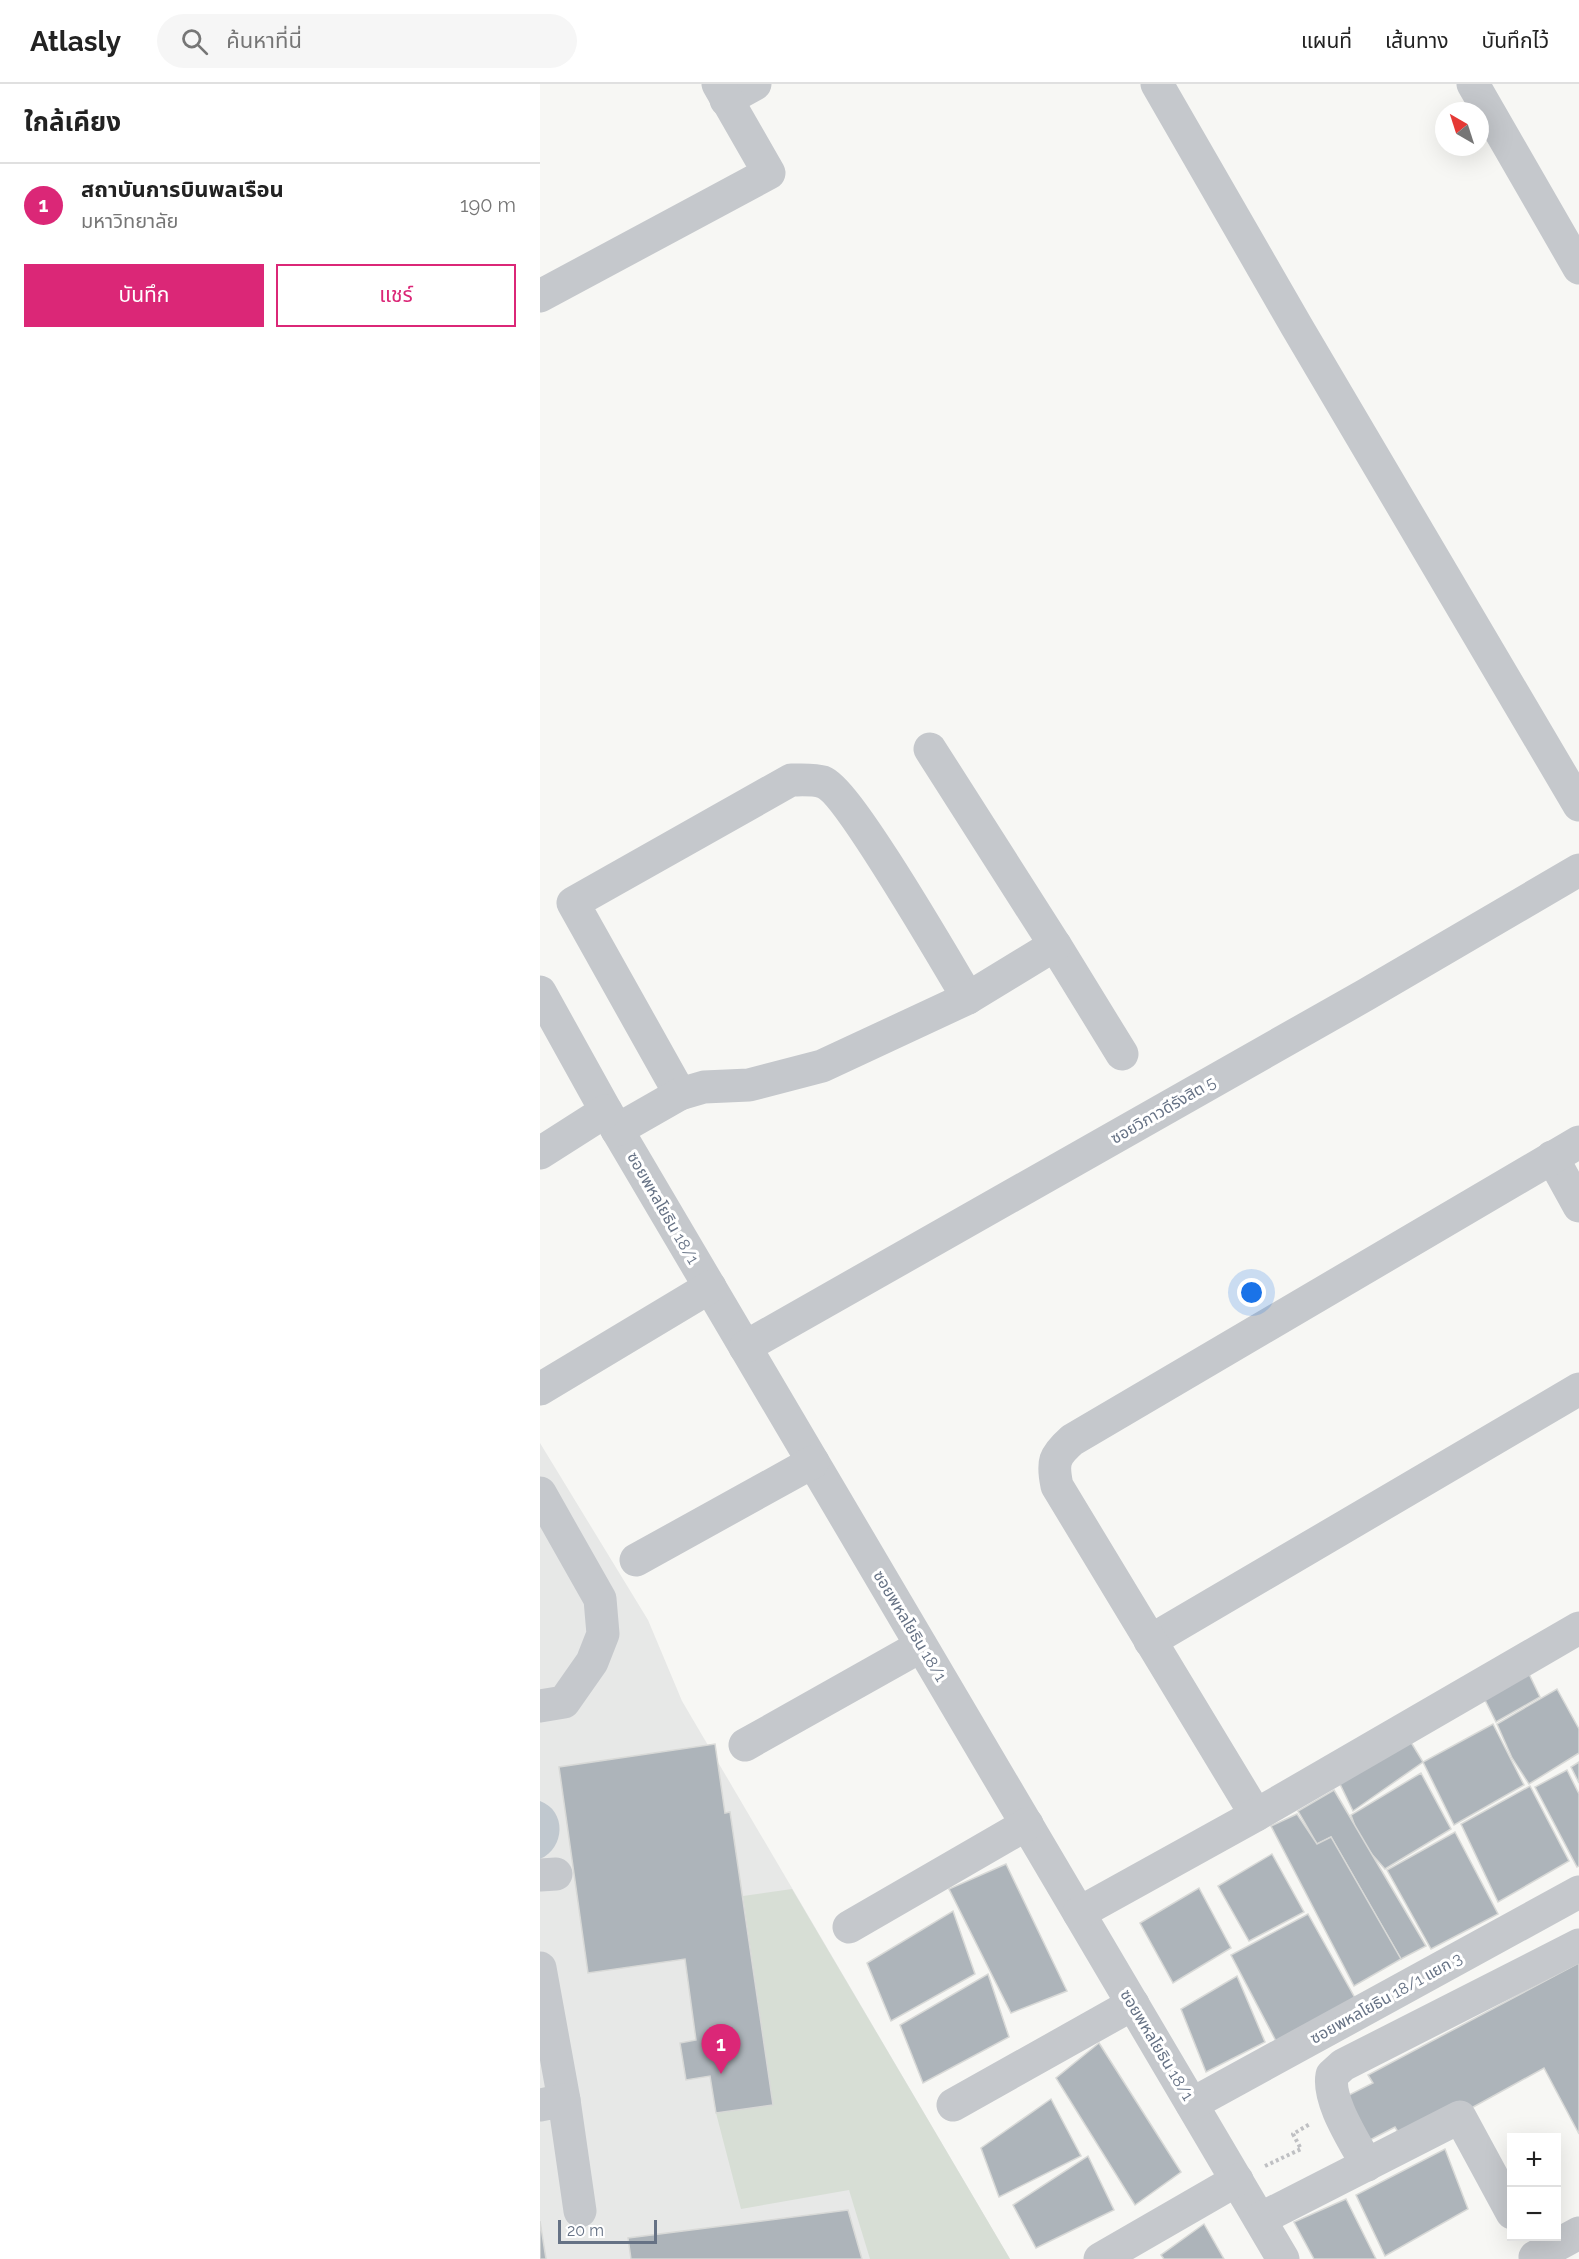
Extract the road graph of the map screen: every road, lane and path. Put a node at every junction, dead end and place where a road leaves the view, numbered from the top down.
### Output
1 (755, 84) edge
2 (1157, 84) edge
3 (1473, 84) edge
4 (722, 92) edge
5 (1579, 268) edge
6 (540, 296) edge
7 (930, 749) dead end
8 (1579, 805) edge
9 (1579, 870) edge
10 (1055, 945) junction
11 (540, 992) edge
12 (968, 998) junction
13 (1122, 1054) dead end
14 (680, 1094) junction
15 (611, 1120) junction
16 (1566, 1150) edge
17 (540, 1154) edge
18 (1579, 1206) edge
19 (710, 1287) junction
20 (745, 1347) junction
21 (540, 1389) edge
22 (1579, 1389) edge
23 (813, 1462) junction
24 (540, 1493) edge
25 (636, 1560) dead end
26 (1579, 1628) edge
27 (1150, 1641) junction
28 (921, 1646) junction
29 (540, 1706) edge
30 (745, 1745) dead end
31 (1256, 1815) junction
32 (1027, 1824) junction
33 (1579, 1892) edge
34 (1079, 1913) junction
35 (849, 1927) dead end
36 (1579, 1945) edge
37 (540, 1968) edge
38 (1133, 2004) junction
39 (552, 2102) edge
40 (1192, 2104) junction
41 (953, 2106) dead end
42 (1337, 2108) junction
43 (1367, 2165) junction
44 (1237, 2180) junction
45 (1507, 2204) edge
46 (580, 2211) dead end
47 (1260, 2220) junction
48 (1579, 2233) edge
49 (1532, 2251) edge
50 (1100, 2259) edge
51 (1283, 2259) edge

1 - 4 street
2 - 8 street
3 - 5 street
4 - 6 street
7 - 10 street
9 - 20 street, ซอยวิภาวดีรังสิต 5
10 - 12 street
10 - 13 street
11 - 15 street, ซอยพหลโยธิน 18/1
12 - 14 street
12 - 14 street
14 - 15 street
15 - 17 street
15 - 19 street, ซอยพหลโยธิน 18/1
16 - 18 street
16 - 27 street
19 - 20 street, ซอยพหลโยธิน 18/1
19 - 21 street
20 - 23 street, ซอยพหลโยธิน 18/1
22 - 27 street
23 - 25 street
23 - 28 street, ซอยพหลโยธิน 18/1
24 - 29 street
26 - 31 street
27 - 31 street
28 - 30 street
28 - 32 street, ซอยพหลโยธิน 18/1
31 - 34 street
32 - 34 street, ซอยพหลโยธิน 18/1
32 - 35 street
33 - 40 street, ซอยพหลโยธิน 18/1 แยก 3
34 - 38 street, ซอยพหลโยธิน 18/1
36 - 42 street
37 - 39 street
38 - 40 street, ซอยพหลโยธิน 18/1
38 - 41 street
39 - 46 street
40 - 44 street, ซอยพหลโยธิน 18/1
42 - 43 street
42 - 44 path
43 - 45 street
43 - 47 street
44 - 47 street, ซอยพหลโยธิน 18/1
44 - 50 street
47 - 51 street, ซอยพหลโยธิน 18/1
48 - 49 street

